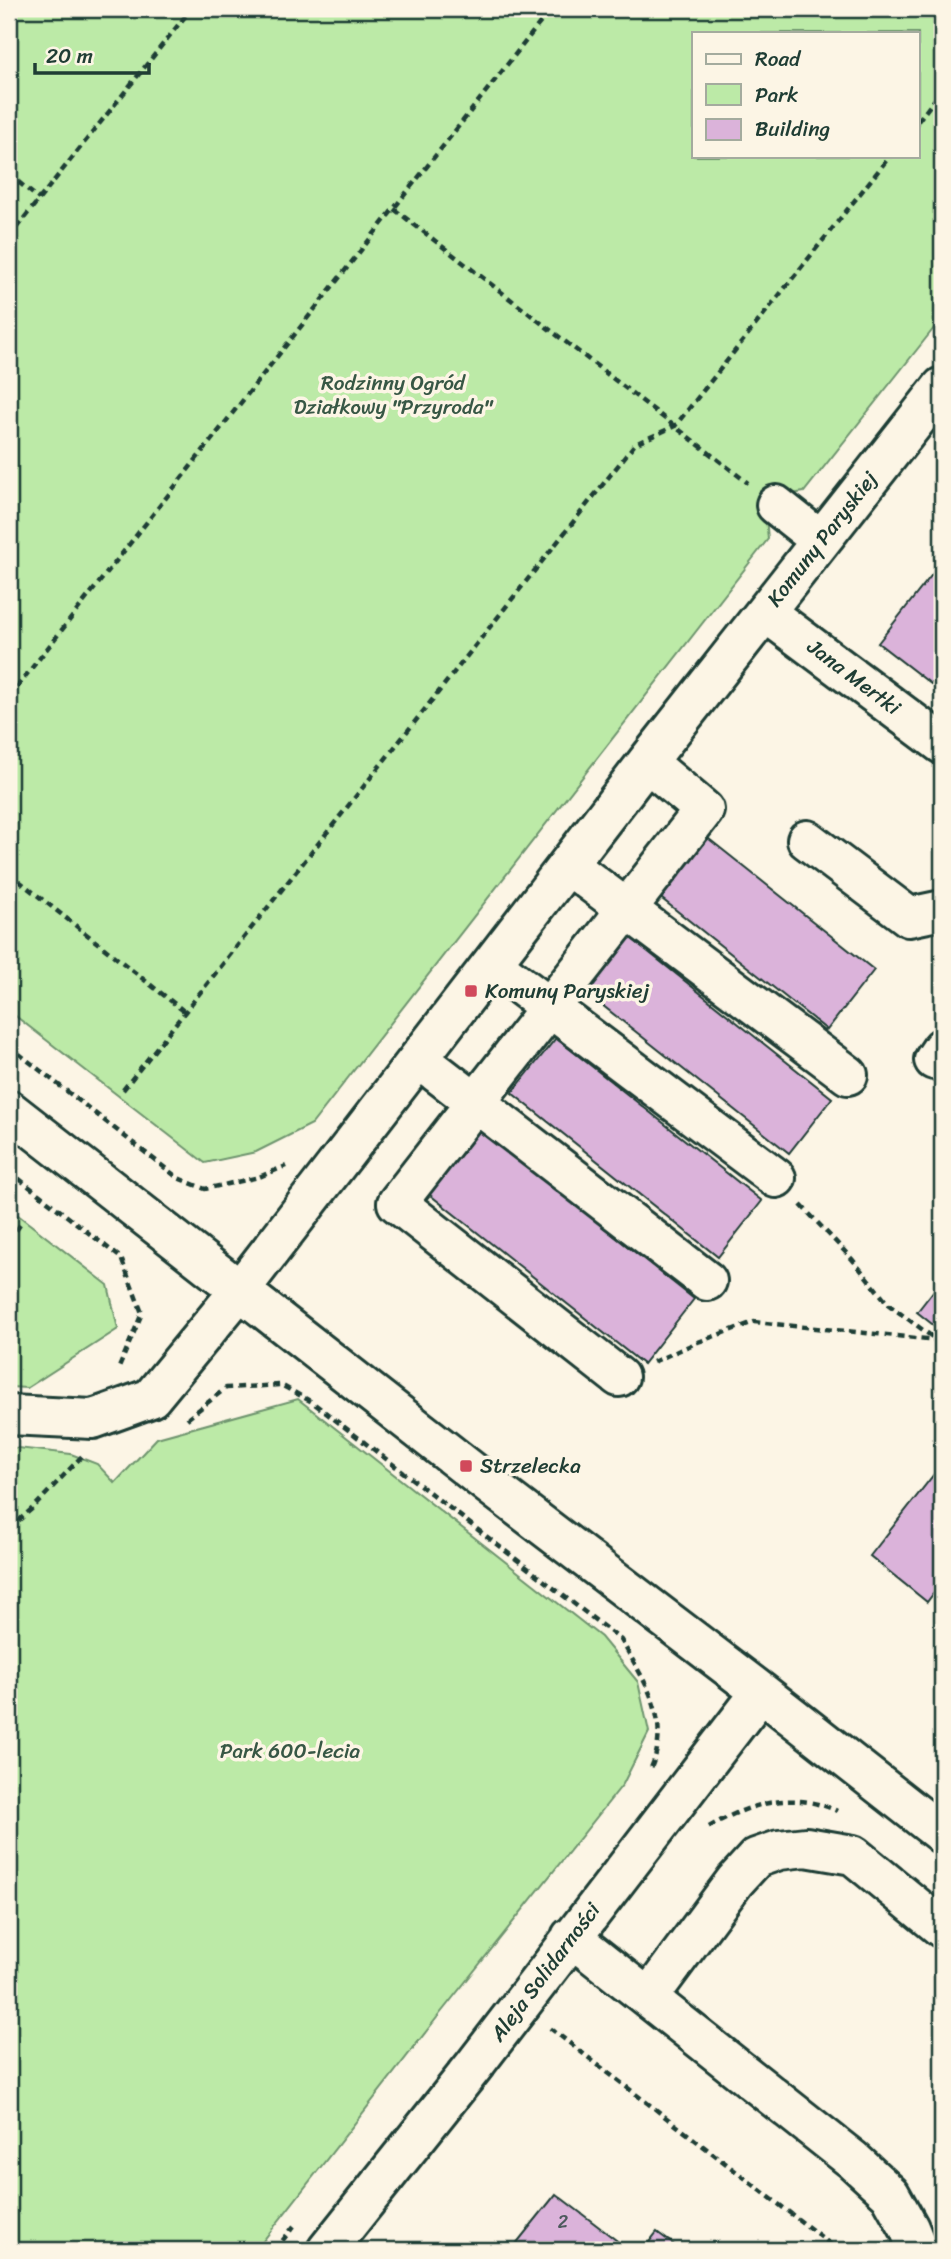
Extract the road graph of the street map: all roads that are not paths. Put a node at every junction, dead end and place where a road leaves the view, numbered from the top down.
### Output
1 (942, 387) edge
2 (776, 505) road end
3 (820, 540) junction
4 (765, 612) junction
5 (942, 744) edge
6 (647, 762) junction
7 (807, 840) dead end
8 (568, 865) junction
9 (627, 908) junction
10 (942, 910) edge
11 (492, 964) junction
12 (549, 1007) junction
13 (419, 1059) junction
14 (848, 1075) dead end
15 (475, 1102) junction
16 (9, 1110) edge
17 (776, 1178) road end
18 (707, 1281) dead end
19 (240, 1290) junction
20 (619, 1377) road end
21 (9, 1415) edge
22 (761, 1692) junction
23 (942, 1834) edge
24 (942, 1928) edge
25 (571, 1937) junction
26 (649, 1997) junction
27 (327, 2250) edge
28 (918, 2250) edge

1 - 3 street, Komuny Paryskiej
2 - 3 street
3 - 4 street, Komuny Paryskiej
4 - 5 street, Jana Mertki
4 - 6 street, Komuny Paryskiej
6 - 8 street, Komuny Paryskiej
6 - 9 street
7 - 10 street
8 - 9 street
8 - 11 street, Komuny Paryskiej
9 - 12 street
9 - 14 street
11 - 12 street
11 - 13 street, Komuny Paryskiej
12 - 15 street
12 - 17 street
13 - 15 street
13 - 19 street, Komuny Paryskiej
15 - 18 street
15 - 20 street
16 - 19 street
19 - 21 street
19 - 22 street
22 - 23 street
22 - 25 street, Aleja Solidarności
24 - 26 street
25 - 26 street
25 - 27 street, Aleja Solidarności
26 - 28 street

